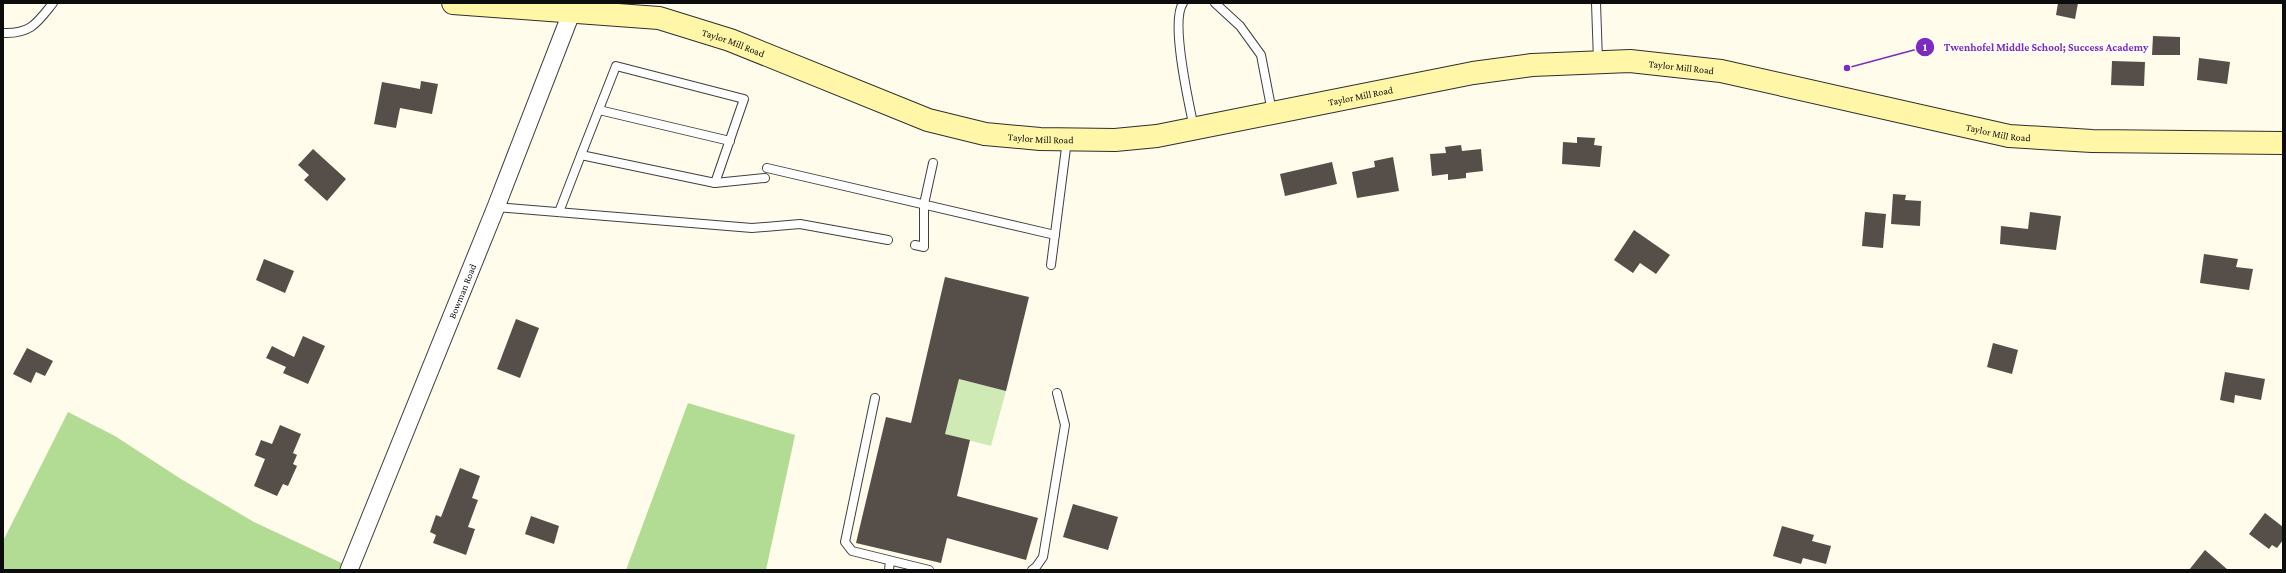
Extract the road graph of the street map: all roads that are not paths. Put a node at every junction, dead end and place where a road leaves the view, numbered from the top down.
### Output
1 (53, 3) edge
2 (453, 3) edge
3 (1183, 3) edge
4 (1215, 3) edge
5 (1596, 3) edge
6 (572, 11) junction
7 (3, 33) edge
8 (1598, 62) junction
9 (599, 110) junction
10 (1273, 113) junction
11 (1194, 129) junction
12 (1067, 140) junction
13 (730, 141) junction
14 (2283, 143) edge
15 (581, 155) junction
16 (933, 162) dead end
17 (767, 168) dead end
18 (765, 178) dead end
19 (715, 183) junction
20 (924, 204) junction
21 (496, 207) junction
22 (559, 212) junction
23 (1055, 235) junction
24 (888, 240) dead end
25 (915, 245) dead end
26 (1051, 265) dead end
27 (1057, 393) dead end
28 (875, 398) dead end
29 (890, 561) junction
30 (350, 570) edge
31 (890, 570) edge
32 (929, 570) edge
33 (1032, 570) edge

1 - 7 lane
2 - 6 main road, Taylor Mill Road
3 - 11 lane
4 - 10 lane
5 - 8 lane
6 - 12 main road, Taylor Mill Road
6 - 21 street, Bowman Road
8 - 10 main road, Taylor Mill Road
8 - 14 main road, Taylor Mill Road
9 - 13 lane
9 - 13 lane
9 - 15 lane
10 - 11 main road, Taylor Mill Road
11 - 12 main road, Taylor Mill Road
12 - 23 lane
13 - 19 lane
15 - 19 lane
15 - 22 lane
16 - 20 lane
17 - 20 lane
18 - 19 lane
20 - 23 lane
20 - 25 lane
21 - 22 lane
21 - 30 street, Bowman Road
22 - 24 lane
23 - 26 lane
27 - 33 lane
28 - 29 lane
29 - 31 lane
29 - 32 lane

